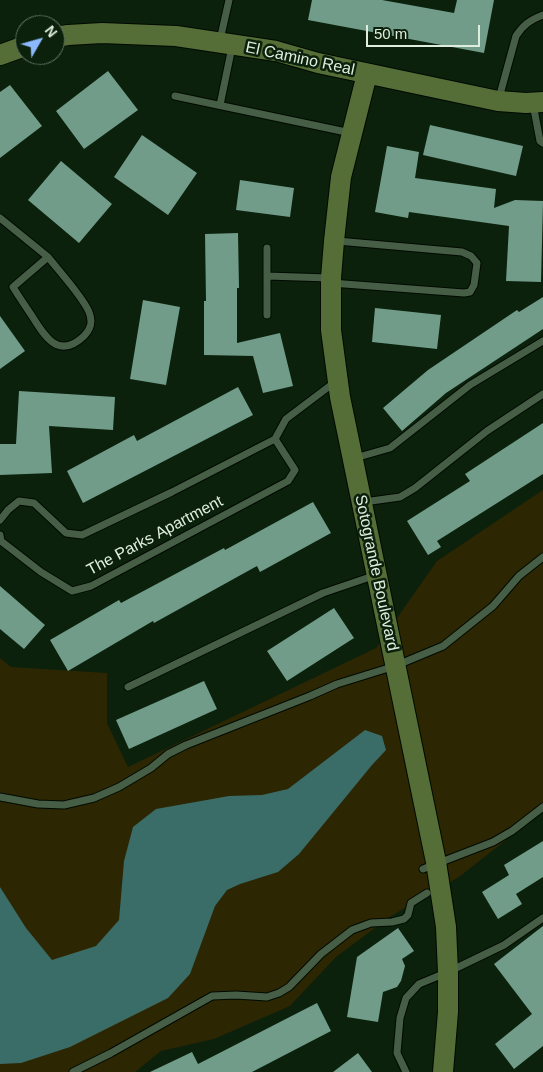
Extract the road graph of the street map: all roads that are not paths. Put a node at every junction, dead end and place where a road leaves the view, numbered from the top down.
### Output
1 (229, 0) edge
2 (543, 15) edge
3 (65, 35) edge
4 (226, 44) junction
5 (15, 50) edge
6 (0, 55) edge
7 (368, 74) junction
8 (175, 96) dead end
9 (498, 101) junction
10 (538, 102) edge
11 (220, 105) junction
12 (352, 133) junction
13 (543, 143) edge
14 (0, 218) edge
15 (334, 241) junction
16 (267, 248) dead end
17 (48, 257) junction
18 (267, 276) junction
19 (331, 280) junction
20 (267, 315) dead end
21 (543, 341) edge
22 (338, 379) junction
23 (543, 394) edge
24 (275, 439) junction
25 (352, 459) junction
26 (361, 502) junction
27 (0, 520) edge
28 (0, 535) edge
29 (543, 557) edge
30 (376, 574) junction
31 (395, 666) junction
32 (128, 687) dead end
33 (0, 797) edge
34 (543, 807) edge
35 (430, 866) junction
36 (427, 894) dead end
37 (543, 918) edge
38 (448, 972) junction
39 (73, 1072) edge
40 (406, 1072) edge
41 (443, 1072) edge

1 - 4 lane
2 - 9 lane
3 - 4 street, El Camino Real
4 - 7 street, El Camino Real
4 - 11 lane
5 - 6 street
7 - 9 street, El Camino Real
7 - 12 street, Sotogrande Boulevard
8 - 11 lane
9 - 10 street, El Camino Real
10 - 13 lane
11 - 12 lane
12 - 15 street, Sotogrande Boulevard
14 - 17 lane
15 - 19 street, Sotogrande Boulevard
15 - 19 lane
16 - 18 lane
17 - 17 lane
18 - 19 lane
18 - 20 lane
19 - 22 street, Sotogrande Boulevard
21 - 25 lane
22 - 24 lane
22 - 25 street, Sotogrande Boulevard
23 - 26 lane
24 - 27 lane, The Parks Apartment
24 - 28 lane, The Parks Apartment
25 - 26 street, Sotogrande Boulevard
26 - 30 street, Sotogrande Boulevard
29 - 31 lane
30 - 31 street, Sotogrande Boulevard
30 - 32 lane
31 - 33 lane
31 - 35 street, Sotogrande Boulevard
34 - 35 lane
35 - 38 street, Sotogrande Boulevard
36 - 39 lane
37 - 38 lane
38 - 40 lane
38 - 41 street, Sotogrande Boulevard

